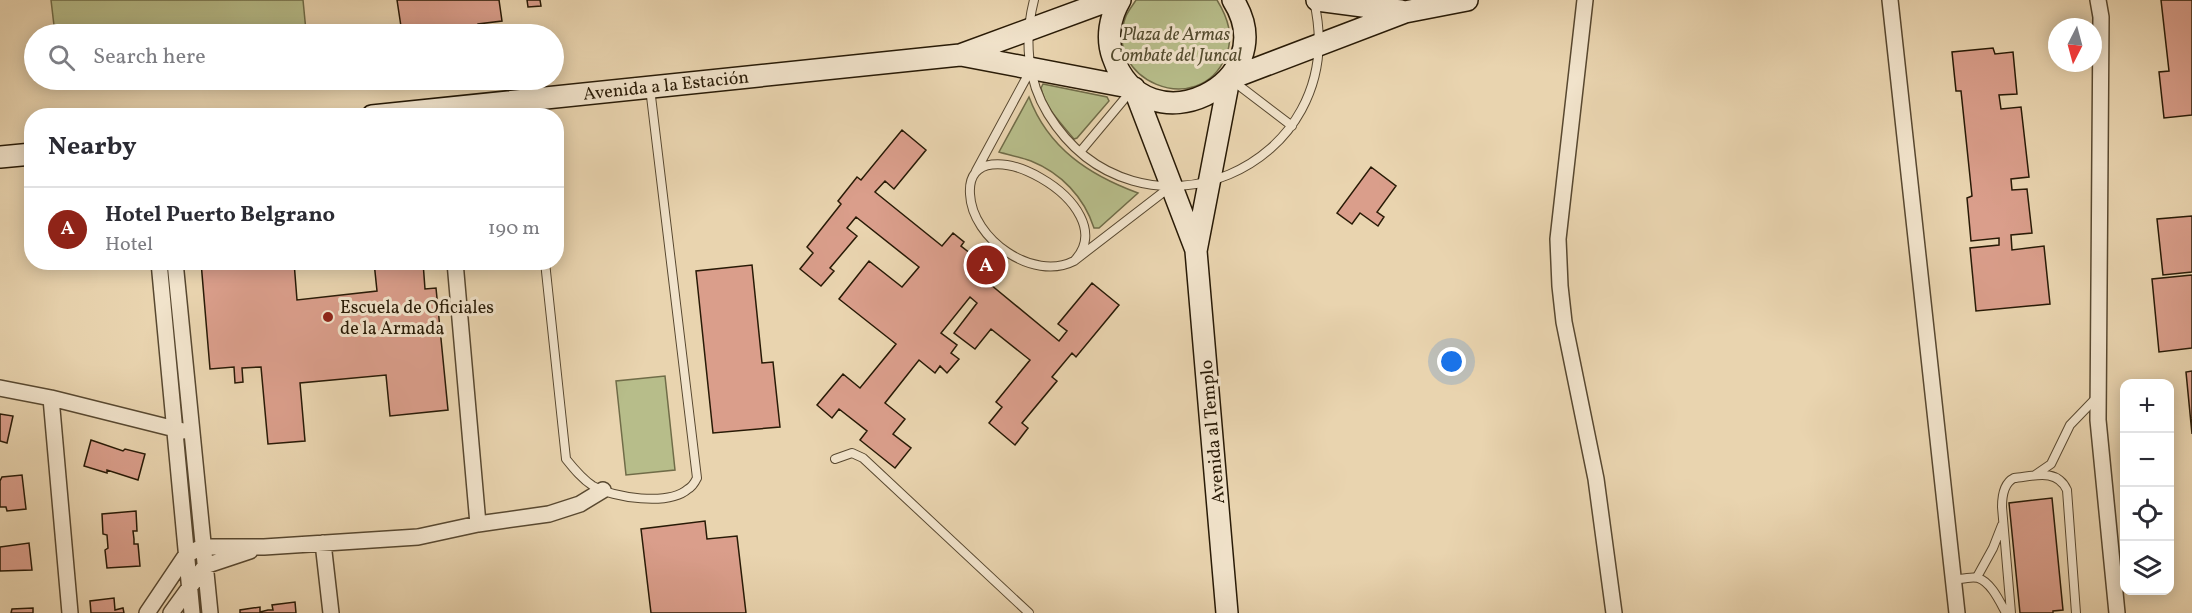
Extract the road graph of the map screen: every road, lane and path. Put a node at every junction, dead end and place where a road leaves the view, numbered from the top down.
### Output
1 (1034, 0) edge
2 (1110, 0) edge
3 (1120, 0) edge
4 (1233, 0) edge
5 (1316, 0) edge
6 (1467, 0) edge
7 (1585, 0) edge
8 (1890, 0) edge
9 (2098, 0) edge
10 (1405, 12) junction
11 (1028, 32) junction
12 (1320, 45) junction
13 (960, 55) junction
14 (1031, 69) junction
15 (1229, 79) junction
16 (650, 87) junction
17 (1134, 88) junction
18 (528, 107) edge
19 (510, 108) edge
20 (1292, 126) junction
21 (1080, 152) junction
22 (24, 155) edge
23 (0, 157) edge
24 (973, 178) junction
25 (1210, 182) junction
26 (1172, 186) junction
27 (1196, 251) junction
28 (1074, 261) junction
29 (160, 270) edge
30 (176, 270) edge
31 (456, 270) edge
32 (546, 270) edge
33 (0, 388) edge
34 (2098, 396) junction
35 (51, 398) junction
36 (174, 429) junction
37 (192, 434) junction
38 (835, 459) dead end
39 (2032, 476) junction
40 (603, 490) junction
41 (2003, 520) junction
42 (478, 524) junction
43 (323, 543) junction
44 (202, 547) junction
45 (264, 547) junction
46 (186, 555) junction
47 (205, 566) junction
48 (1977, 578) junction
49 (1954, 580) junction
50 (190, 586) junction
51 (70, 613) edge
52 (147, 613) edge
53 (171, 613) edge
54 (192, 613) edge
55 (210, 613) edge
56 (331, 613) edge
57 (1029, 613) edge
58 (1227, 613) edge
59 (1614, 613) edge
60 (1957, 613) edge
61 (2006, 613) edge
62 (2011, 613) edge
63 (2076, 613) edge
64 (2117, 613) edge

1 - 11 lane
2 - 11 street
3 - 17 street
4 - 15 street
5 - 10 street
5 - 12 lane
6 - 10 street
7 - 59 street
8 - 49 street
9 - 34 street
10 - 12 street
11 - 13 street
11 - 14 lane
12 - 15 street
12 - 20 lane
13 - 14 street
13 - 16 street, Avenida a la Estación
14 - 17 street
14 - 21 lane
14 - 24 lane
15 - 17 street
15 - 20 lane
15 - 25 street
16 - 18 street, Avenida a la Estación
16 - 40 lane
17 - 21 lane
17 - 26 street
18 - 19 street, Avenida a la Estación
20 - 25 lane
21 - 26 lane
22 - 23 street
24 - 28 lane
24 - 28 lane
25 - 26 lane
25 - 27 street
26 - 27 street
26 - 28 lane
27 - 58 street, Avenida al Templo
29 - 36 street
30 - 37 street
31 - 42 street
32 - 40 lane
33 - 35 street
34 - 39 lane
34 - 64 street
35 - 36 street
35 - 51 street
36 - 37 street
36 - 46 street
37 - 44 street
38 - 57 lane
39 - 41 lane
39 - 63 lane
40 - 42 street
41 - 48 lane
41 - 62 lane
42 - 43 street
43 - 45 street
43 - 56 street
44 - 45 street
44 - 46 street
44 - 47 street
45 - 47 street
46 - 50 street
46 - 52 street
47 - 50 street
47 - 55 street
48 - 49 lane
48 - 61 lane
49 - 60 street
50 - 53 street
50 - 54 street

